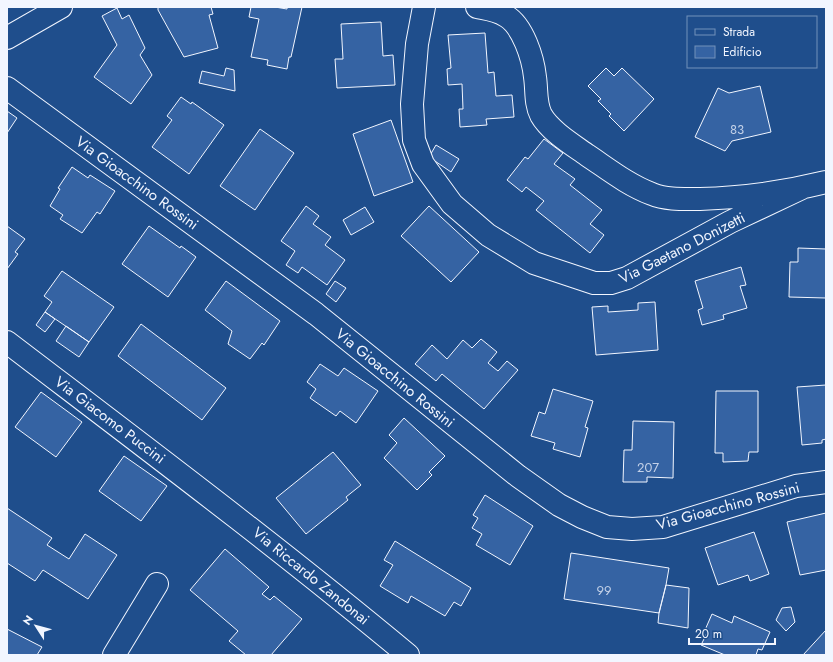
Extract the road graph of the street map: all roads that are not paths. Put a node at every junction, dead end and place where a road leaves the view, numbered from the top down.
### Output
1 (60, 7) edge
2 (424, 7) edge
3 (477, 7) edge
4 (7, 38) edge
5 (7, 88) edge
6 (826, 182) edge
7 (802, 188) junction
8 (826, 194) edge
9 (7, 342) edge
10 (826, 482) edge
11 (213, 498) joint
12 (157, 584) dead end
13 (114, 655) edge
14 (408, 655) edge

1 - 4 street
2 - 7 street, Via Gaetano Donizetti
3 - 7 street
5 - 10 street, Via Gioacchino Rossini
6 - 7 street
7 - 8 street
9 - 11 street, Via Giacomo Puccini
11 - 14 street, Via Riccardo Zandonai
12 - 13 street

